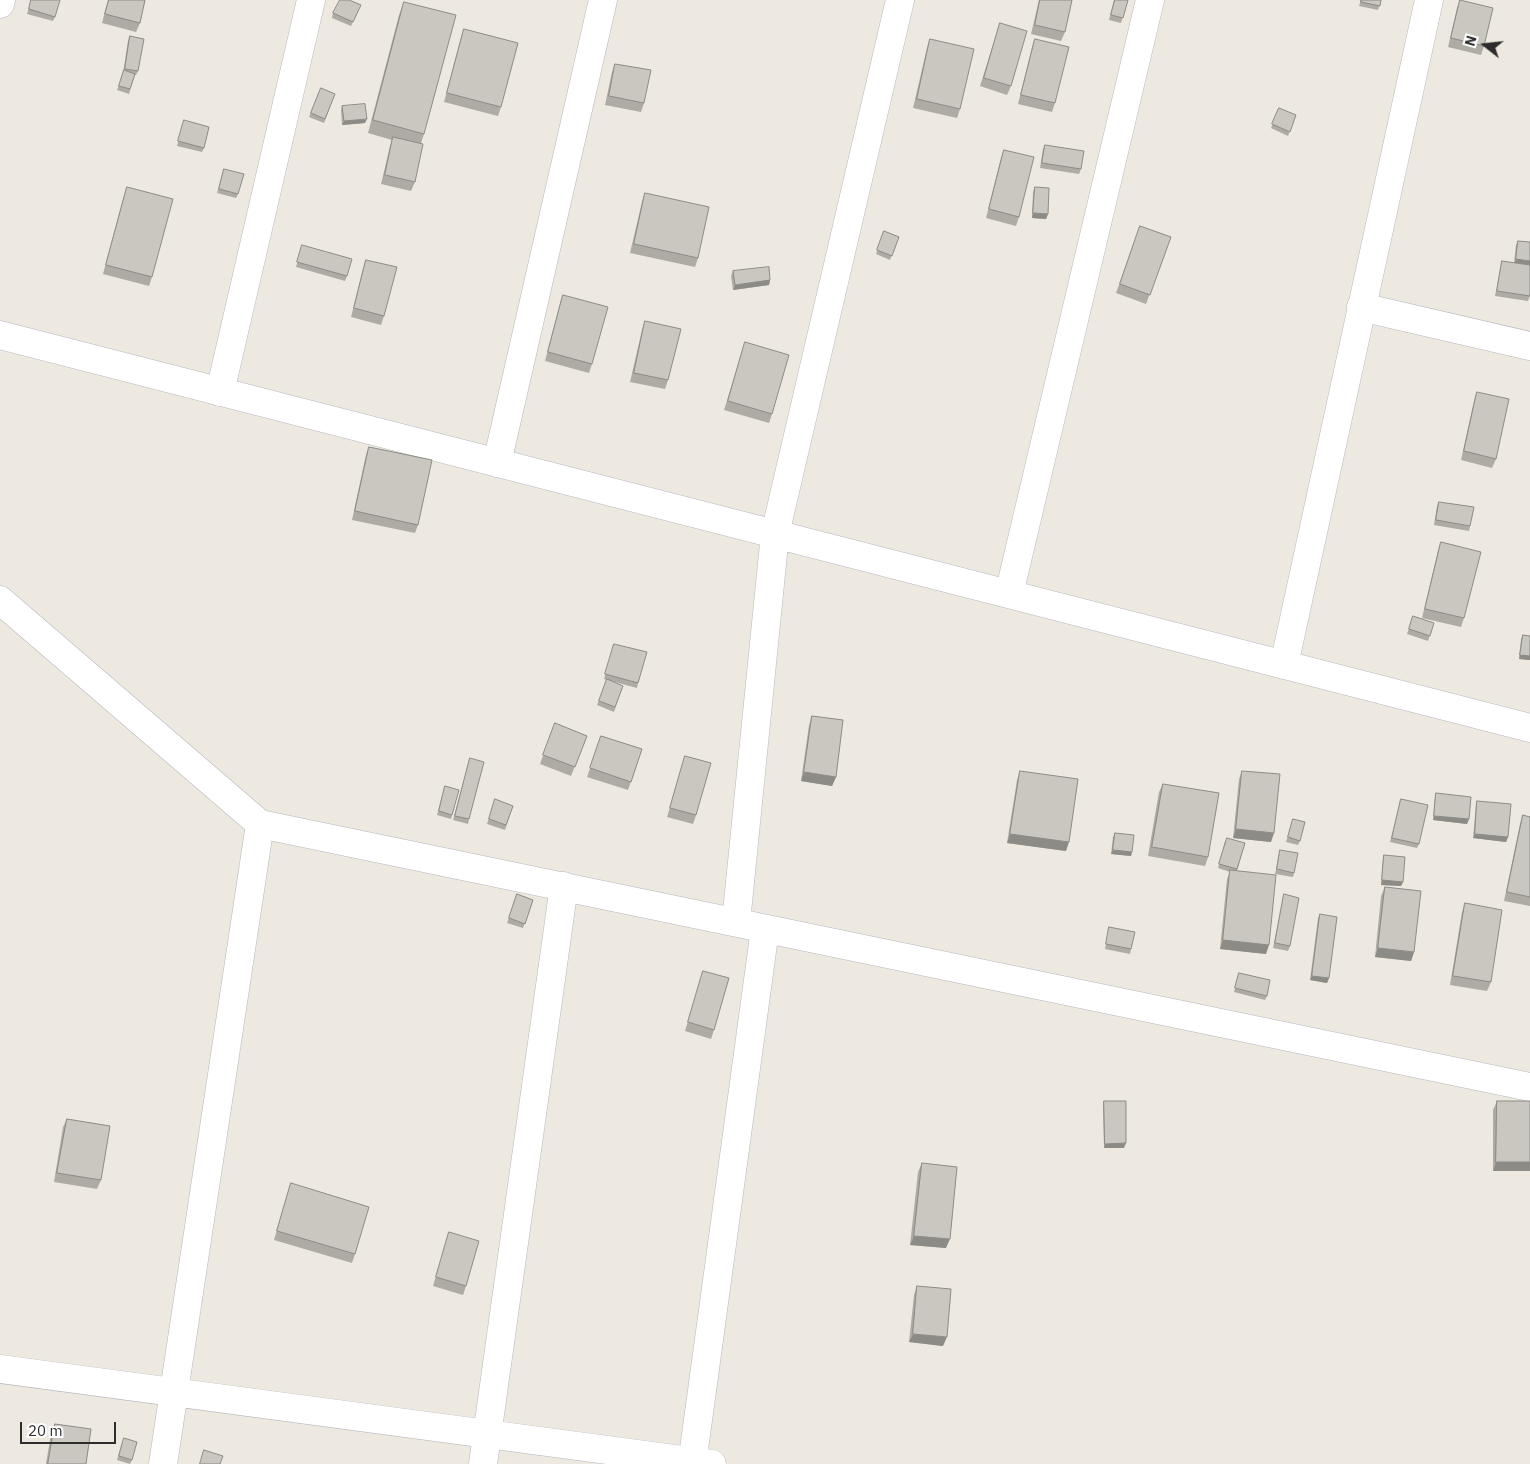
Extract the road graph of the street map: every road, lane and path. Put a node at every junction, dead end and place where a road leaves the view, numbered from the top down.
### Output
1 (1, 0) edge
2 (311, 0) edge
3 (603, 0) edge
4 (900, 0) edge
5 (1150, 0) edge
6 (1429, 0) edge
7 (0, 4) edge
8 (1362, 308) junction
9 (0, 335) edge
10 (1530, 346) edge
11 (220, 392) junction
12 (497, 463) junction
13 (775, 534) junction
14 (1009, 594) junction
15 (0, 600) edge
16 (1284, 665) junction
17 (1530, 728) edge
18 (260, 824) junction
19 (564, 886) junction
20 (736, 922) junction
21 (766, 928) junction
22 (1530, 1087) edge
23 (0, 1369) edge
24 (174, 1392) junction
25 (487, 1434) junction
26 (699, 1463) edge
27 (163, 1464) edge
28 (483, 1464) edge

1 - 7 street
2 - 11 street
3 - 12 street
4 - 13 street
5 - 14 street
6 - 8 street
8 - 10 street
8 - 16 street
9 - 11 street
11 - 12 street
12 - 13 street
13 - 14 street
13 - 20 street
14 - 16 street
15 - 18 street
16 - 17 street
18 - 19 street
18 - 24 street
19 - 20 street
19 - 25 street
20 - 21 street
21 - 22 street
21 - 26 street
23 - 24 street
24 - 25 street
24 - 27 street
25 - 26 street
25 - 28 street

